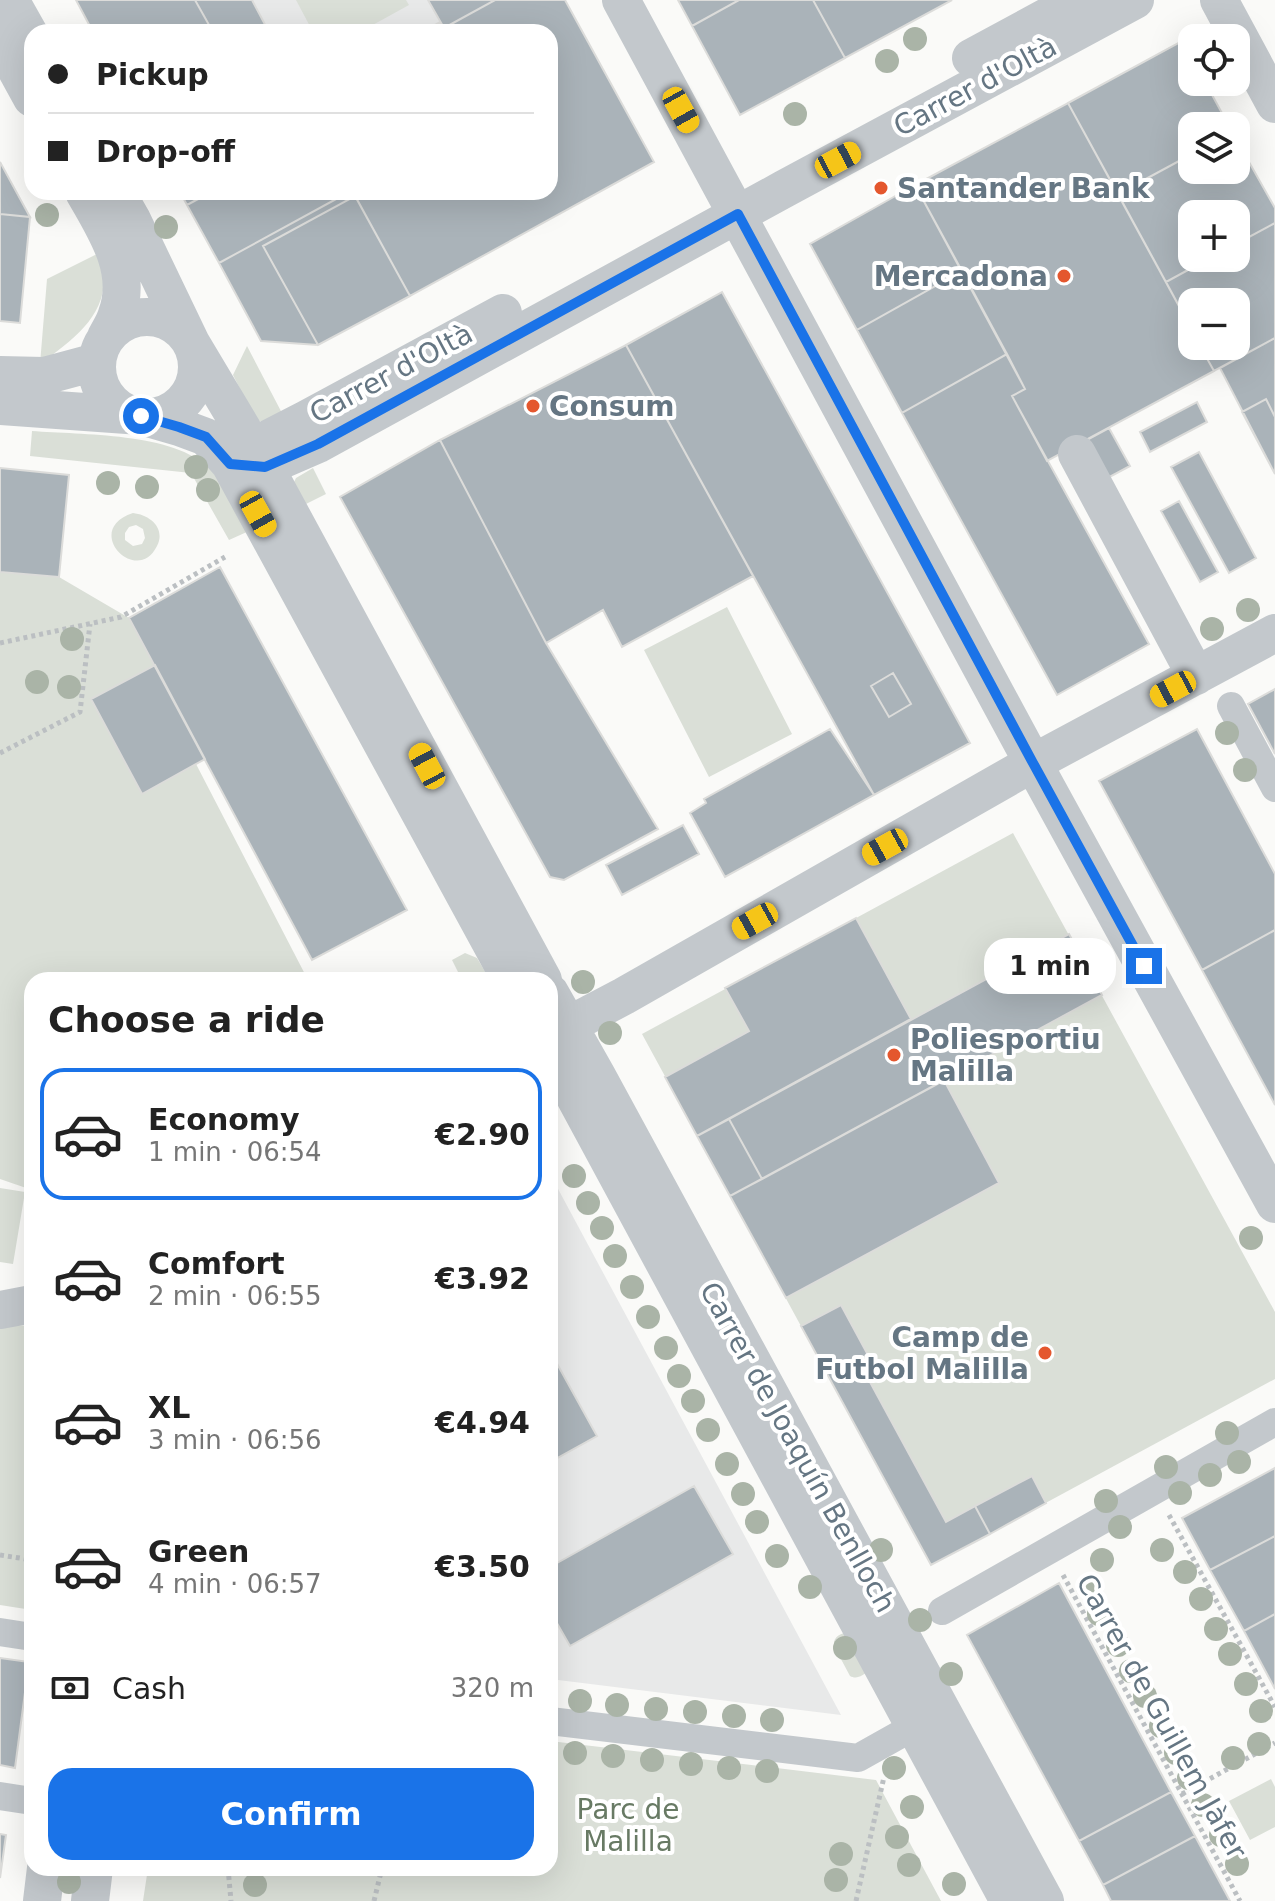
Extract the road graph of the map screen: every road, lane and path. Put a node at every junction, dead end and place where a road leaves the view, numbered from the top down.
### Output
1 (10, 0) edge
2 (621, 0) edge
3 (1078, 0) edge
4 (1135, 0) edge
5 (1219, 0) edge
6 (24, 25) edge
7 (0, 40) edge
8 (24, 84) edge
9 (1275, 104) edge
10 (88, 200) edge
11 (121, 200) edge
12 (732, 203) junction
13 (191, 343) junction
14 (101, 350) junction
15 (0, 375) edge
16 (0, 406) edge
17 (141, 416) junction
18 (1077, 454) dead end
19 (249, 459) junction
20 (225, 557) dead end
21 (90, 624) junction
22 (1275, 633) edge
23 (0, 643) edge
24 (1196, 676) junction
25 (1231, 706) dead end
26 (0, 753) edge
27 (1033, 763) junction
28 (1275, 788) edge
29 (507, 972) edge
30 (538, 972) edge
31 (558, 1024) edge
32 (558, 1033) edge
33 (558, 1034) edge
34 (1275, 1204) edge
35 (24, 1306) edge
36 (0, 1310) edge
37 (1275, 1422) edge
38 (1155, 1490) junction
39 (1049, 1550) junction
40 (0, 1555) edge
41 (24, 1559) edge
42 (942, 1611) dead end
43 (0, 1632) edge
44 (24, 1636) edge
45 (1275, 1707) edge
46 (558, 1722) edge
47 (915, 1726) junction
48 (1275, 1743) edge
49 (884, 1776) dead end
50 (1182, 1794) junction
51 (0, 1796) edge
52 (24, 1800) edge
53 (45, 1876) edge
54 (93, 1876) edge
55 (229, 1876) edge
56 (380, 1876) edge
57 (42, 1901) edge
58 (90, 1901) edge
59 (231, 1901) edge
60 (374, 1901) edge
61 (856, 1901) edge
62 (1009, 1901) edge
63 (1045, 1901) edge
64 (1240, 1901) edge

1 - 6 street
2 - 12 street
3 - 12 street, Carrer d'Oltà
4 - 12 street, Carrer d'Oltà
5 - 9 street
7 - 8 street
10 - 14 street
11 - 13 street
12 - 19 street, Carrer d'Oltà
12 - 27 street
13 - 14 street
13 - 17 street
13 - 19 street
14 - 15 street
14 - 17 street
16 - 17 street
17 - 19 street
18 - 24 street
19 - 29 street
19 - 30 street
20 - 21 path
21 - 23 path
21 - 26 path
22 - 24 street
24 - 27 street
25 - 28 street
27 - 31 street
27 - 34 street
32 - 63 street, Carrer de Joaquín Benlloch
33 - 47 street, Carrer de Joaquín Benlloch
35 - 36 street
37 - 38 street
38 - 39 street
38 - 45 path
39 - 42 street
39 - 50 path, Carrer de Guillem Jàfer
40 - 41 path
43 - 44 street
46 - 47 street
47 - 62 street, Carrer de Joaquín Benlloch
48 - 50 path
49 - 61 path
50 - 64 path, Carrer de Guillem Jàfer
51 - 52 street
53 - 57 street
54 - 58 street
55 - 59 path
56 - 60 path

